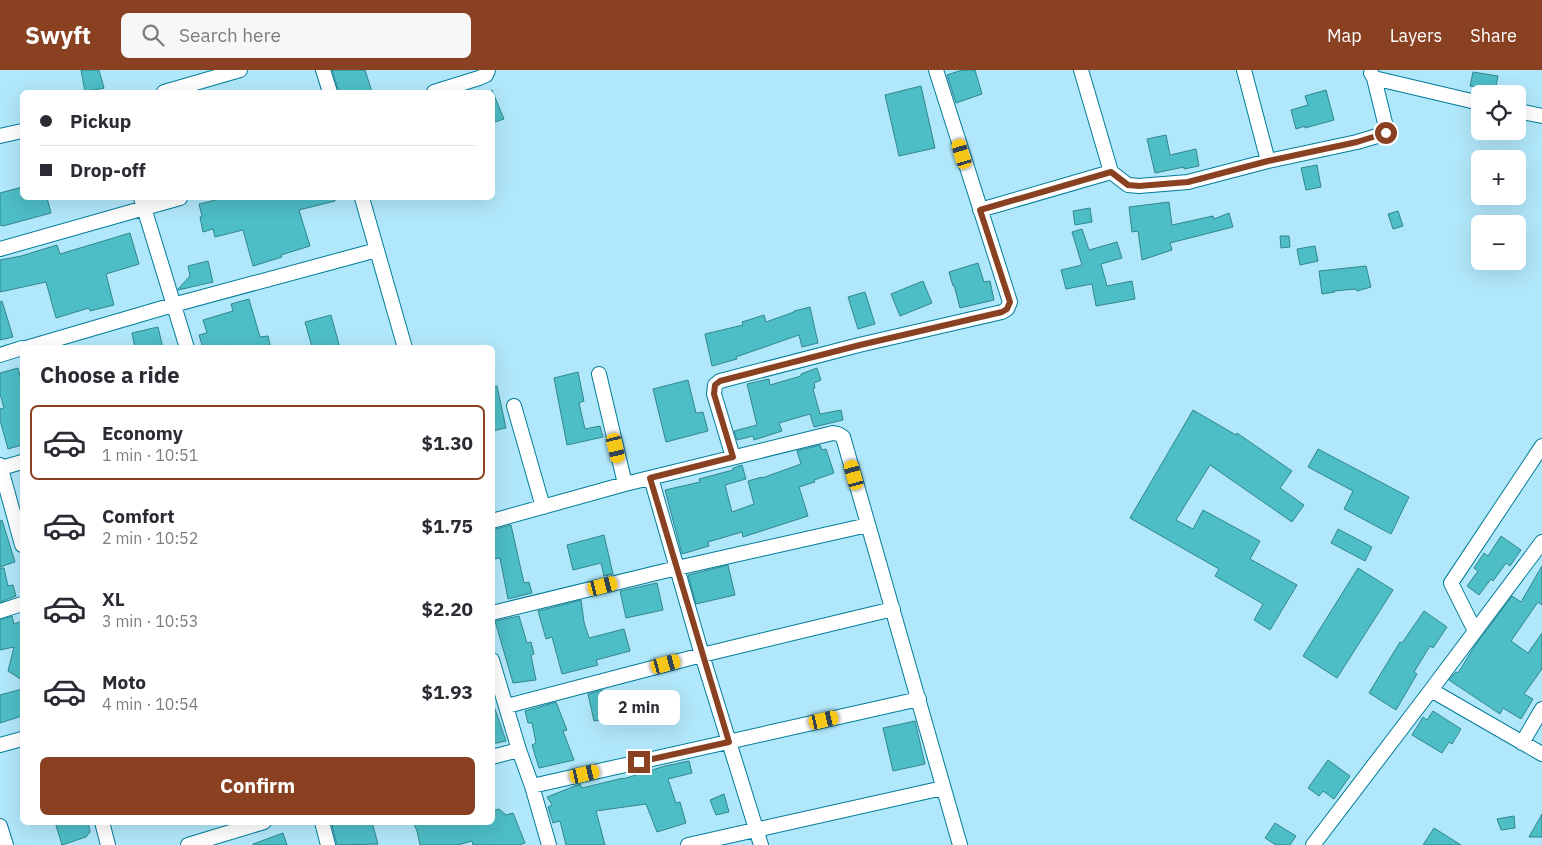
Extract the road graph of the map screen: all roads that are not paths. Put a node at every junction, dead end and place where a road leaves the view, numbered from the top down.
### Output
1 (240, 70) edge
2 (323, 70) edge
3 (488, 70) edge
4 (936, 70) edge
5 (1081, 70) edge
6 (1244, 70) edge
7 (1372, 74) edge
8 (171, 90) edge
9 (329, 90) edge
10 (440, 90) edge
11 (1471, 100) edge
12 (1526, 113) edge
13 (1542, 116) edge
14 (20, 131) edge
15 (0, 136) edge
16 (1268, 161) junction
17 (1111, 172) junction
18 (165, 200) edge
19 (363, 200) edge
20 (142, 203) edge
21 (980, 210) junction
22 (0, 249) edge
23 (377, 250) junction
24 (173, 304) junction
25 (34, 345) edge
26 (186, 345) edge
27 (404, 345) edge
28 (20, 349) edge
29 (0, 355) edge
30 (599, 374) dead end
31 (514, 406) dead end
32 (1542, 446) edge
33 (733, 457) junction
34 (20, 462) edge
35 (0, 466) edge
36 (650, 478) junction
37 (625, 484) junction
38 (543, 507) junction
39 (495, 520) edge
40 (868, 525) junction
41 (20, 538) edge
42 (1542, 542) edge
43 (677, 568) junction
44 (20, 605) edge
45 (893, 609) junction
46 (0, 611) edge
47 (495, 613) edge
48 (1475, 631) junction
49 (702, 655) junction
50 (495, 669) edge
51 (1431, 690) junction
52 (919, 698) junction
53 (507, 706) junction
54 (1542, 709) edge
55 (20, 740) edge
56 (729, 742) junction
57 (1522, 743) junction
58 (0, 745) edge
59 (518, 750) junction
60 (1542, 754) edge
61 (495, 756) edge
62 (532, 786) junction
63 (943, 788) junction
64 (103, 825) edge
65 (254, 825) edge
66 (323, 825) edge
67 (0, 826) edge
68 (757, 830) junction
69 (6, 845) edge
70 (108, 845) edge
71 (188, 845) edge
72 (328, 845) edge
73 (549, 845) edge
74 (688, 845) edge
75 (760, 845) edge
76 (960, 845) edge
77 (1313, 845) edge

1 - 8 street
2 - 9 street
3 - 10 street
4 - 21 street
5 - 17 street
6 - 16 street
7 - 11 street
7 - 16 street
12 - 13 street
14 - 15 street
16 - 17 street
17 - 21 street
18 - 20 street
19 - 23 street
20 - 22 street
20 - 24 street
21 - 33 street
23 - 24 street
23 - 27 street
24 - 25 street
24 - 26 street
28 - 29 street
30 - 37 street
31 - 38 street
32 - 48 street
33 - 36 street
33 - 40 street
34 - 35 street
35 - 41 street
36 - 37 street
36 - 43 street
37 - 38 street
38 - 39 street
40 - 43 street
40 - 45 street
42 - 48 street
43 - 47 street
43 - 49 street
44 - 46 street
45 - 49 street
45 - 52 street
48 - 51 street
49 - 53 street
49 - 56 street
50 - 53 street
51 - 57 street
51 - 77 street
52 - 56 street
52 - 63 street
53 - 59 street
54 - 57 street
55 - 58 street
56 - 62 street
56 - 68 street
57 - 60 street
59 - 61 street
59 - 62 street
62 - 73 street
63 - 68 street
63 - 76 street
64 - 70 street
65 - 71 street
66 - 72 street
67 - 69 street
68 - 74 street
68 - 75 street

